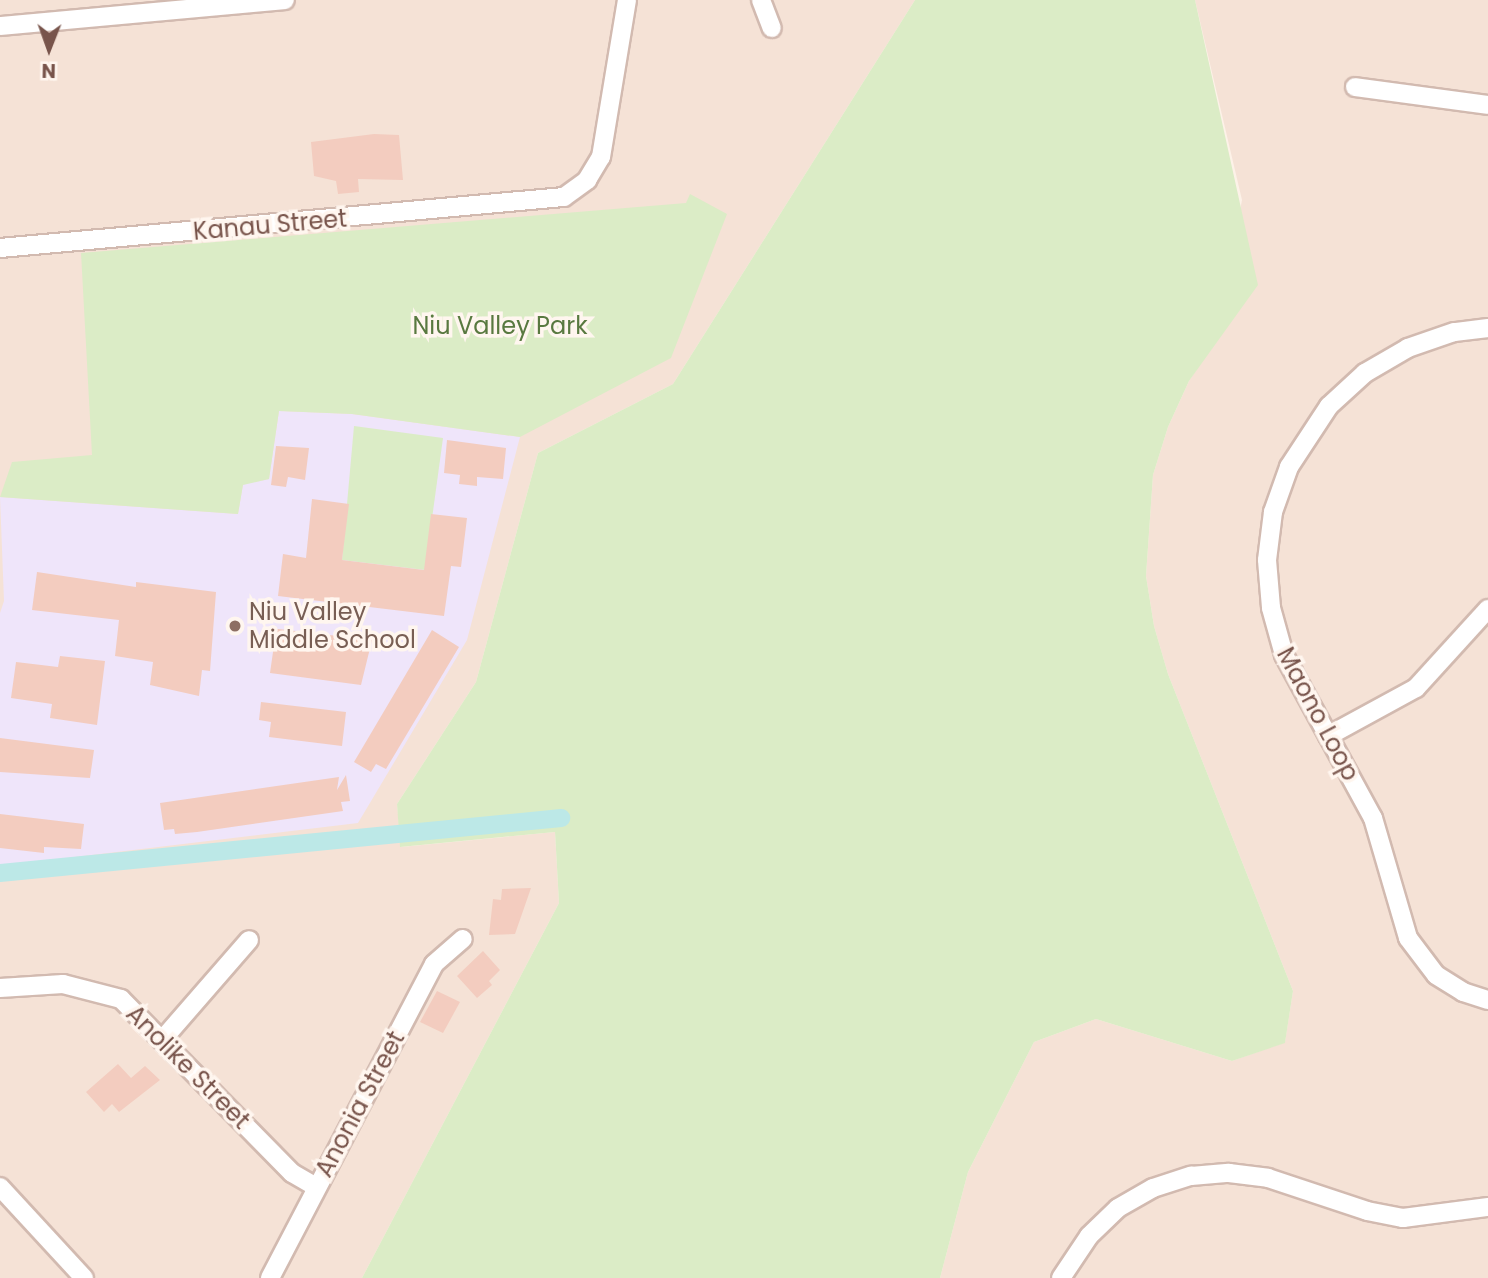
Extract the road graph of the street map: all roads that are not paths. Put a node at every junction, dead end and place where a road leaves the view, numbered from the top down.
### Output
1 (285, 0) edge
2 (627, 0) edge
3 (761, 0) edge
4 (0, 26) edge
5 (772, 28) dead end
6 (1354, 87) dead end
7 (1488, 105) edge
8 (0, 248) edge
9 (1488, 328) edge
10 (1488, 609) edge
11 (1328, 736) junction
12 (463, 939) dead end
13 (249, 940) dead end
14 (0, 988) edge
15 (1488, 1000) edge
16 (163, 1039) junction
17 (316, 1187) junction
18 (0, 1188) edge
19 (1488, 1207) edge
20 (84, 1278) edge
21 (270, 1278) edge
22 (1061, 1278) edge

1 - 4 street
2 - 8 street, Kanau Street
3 - 5 street
6 - 7 street
9 - 11 street, Maono Loop
10 - 11 street
11 - 15 street, Maono Loop
12 - 17 street, Anonia Street
13 - 16 street
14 - 16 street, Anolike Street
16 - 17 street, Anolike Street
17 - 21 street, Anonia Street
18 - 20 street
19 - 22 street

